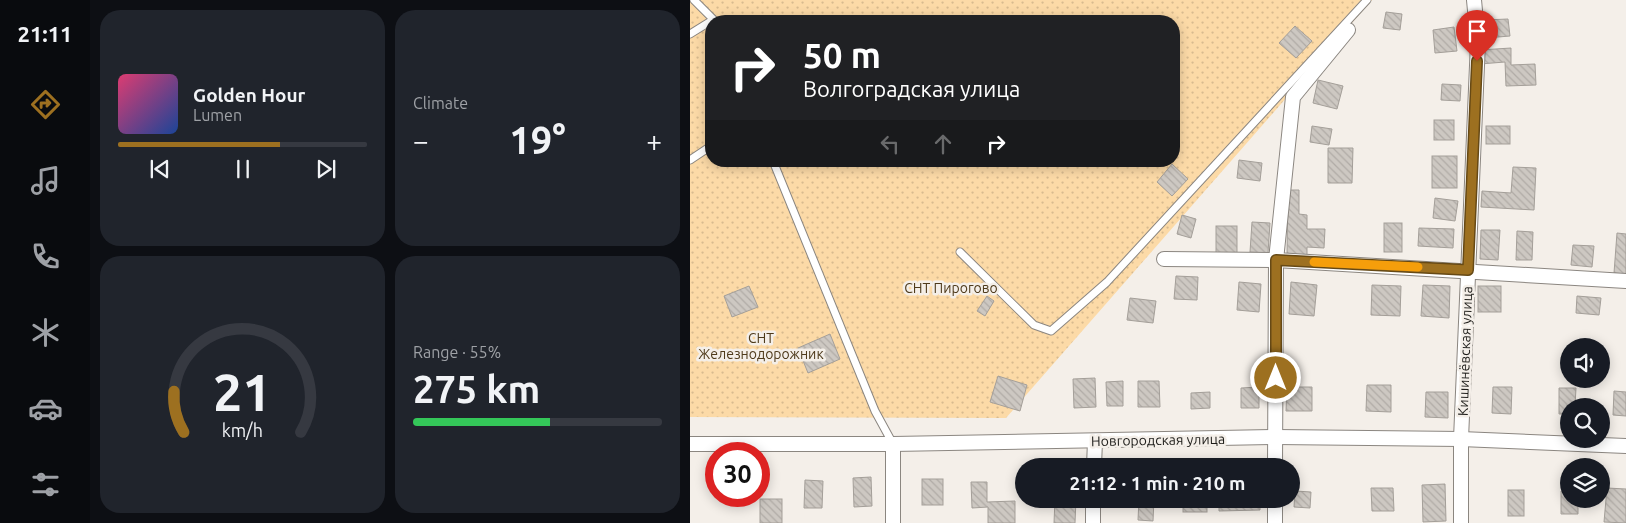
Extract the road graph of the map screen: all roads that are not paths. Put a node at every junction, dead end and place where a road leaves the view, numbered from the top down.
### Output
1 (694, 0) edge
2 (1367, 0) edge
3 (1474, 0) edge
4 (708, 15) edge
5 (705, 26) edge
6 (1348, 30) dead end
7 (690, 34) edge
8 (705, 150) edge
9 (690, 160) edge
10 (775, 167) edge
11 (960, 252) dead end
12 (1164, 259) dead end
13 (1276, 260) junction
14 (1468, 270) junction
15 (1626, 281) edge
16 (1276, 437) junction
17 (1461, 439) junction
18 (1095, 441) junction
19 (690, 444) edge
20 (893, 444) junction
21 (1626, 446) edge
22 (1094, 458) edge
23 (1275, 458) edge
24 (1093, 508) edge
25 (1275, 508) edge
26 (893, 523) edge
27 (1093, 523) edge
28 (1275, 523) edge
29 (1461, 523) edge

1 - 4 lane
2 - 11 lane
3 - 14 street, Кишинёвская улица
5 - 7 lane
6 - 13 street
8 - 9 lane
10 - 20 lane
12 - 13 street
13 - 14 street
13 - 16 street
14 - 15 street
14 - 17 street, Кишинёвская улица
16 - 17 street, Новгородская улица
16 - 18 street, Новгородская улица
16 - 23 street
17 - 21 street, Новгородская улица
17 - 29 street, Кишинёвская улица
18 - 20 street, Новгородская улица
18 - 22 street
19 - 20 street, Новгородская улица
20 - 26 street
24 - 27 street
25 - 28 street

